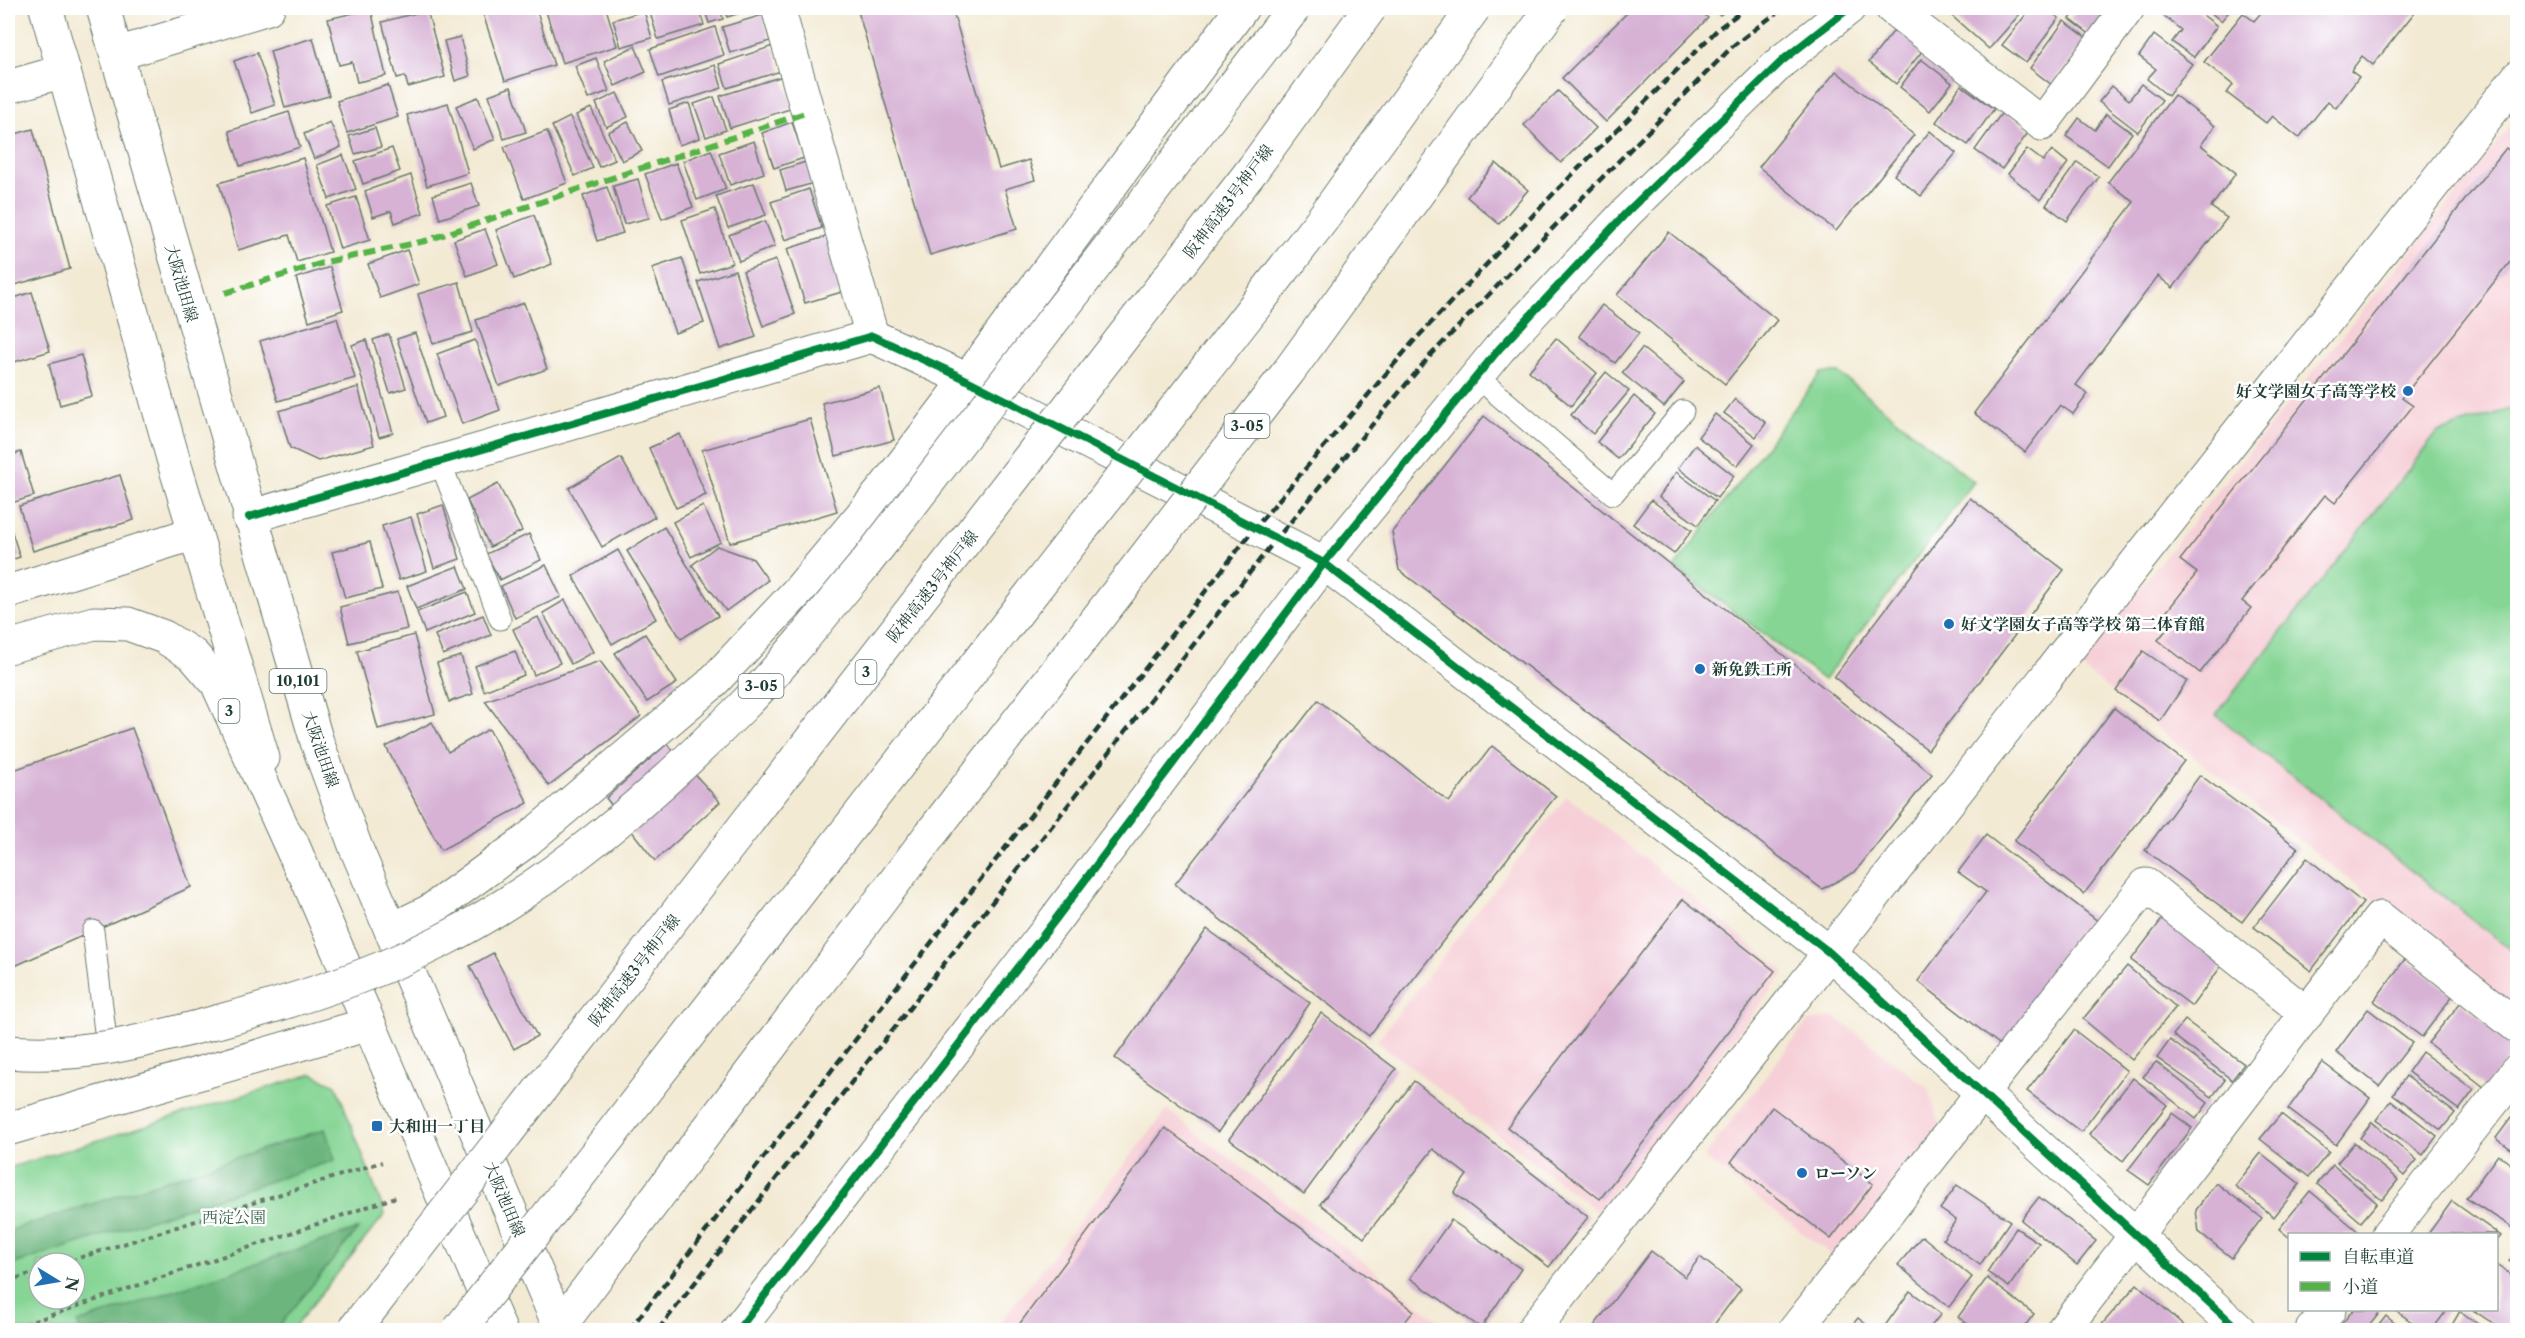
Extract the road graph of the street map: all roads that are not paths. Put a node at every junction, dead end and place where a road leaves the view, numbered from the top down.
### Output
1 (46, 8) edge
2 (103, 8) edge
3 (268, 8) edge
4 (778, 8) edge
5 (1242, 8) edge
6 (1294, 8) edge
7 (1370, 8) edge
8 (1474, 8) edge
9 (1552, 8) edge
10 (1849, 8) edge
11 (1892, 8) edge
12 (2128, 8) edge
13 (117, 54) junction
14 (64, 71) junction
15 (2517, 78) edge
16 (8, 87) edge
17 (873, 336) junction
18 (1476, 376) junction
19 (966, 380) junction
20 (1683, 411) dead end
21 (440, 461) junction
22 (249, 517) junction
23 (195, 533) junction
24 (1324, 563) junction
25 (8, 592) edge
26 (500, 619) dead end
27 (8, 647) edge
28 (301, 869) junction
29 (391, 930) junction
30 (93, 931) dead end
31 (1830, 953) junction
32 (2307, 1014) junction
33 (369, 1024) junction
34 (2517, 1027) edge
35 (107, 1048) junction
36 (8, 1052) edge
37 (2517, 1070) edge
38 (1982, 1094) junction
39 (8, 1107) edge
40 (38, 1119) junction
41 (8, 1129) edge
42 (2389, 1233) edge
43 (2136, 1235) junction
44 (2328, 1311) edge
45 (560, 1329) edge
46 (354, 1330) edge
47 (459, 1330) edge
48 (500, 1330) edge
49 (738, 1330) edge
50 (1533, 1330) edge
51 (1795, 1330) edge
52 (2063, 1330) edge
53 (2239, 1330) edge
54 (2312, 1330) edge

1 - 14 main road
2 - 13 main road, 大阪池田線 / 10,101
3 - 13 main road
4 - 17 main road
5 - 19 main road
6 - 35 main road, 3-05, bridge
7 - 46 main road, 阪神高速3号神戸線 / 3, bridge
8 - 47 main road, bridge
9 - 45 main road, 3-05, bridge
10 - 18 main road
11 - 12 main road
13 - 22 main road, 大阪池田線 / 10,101
14 - 16 main road
14 - 23 main road
15 - 31 main road
17 - 19 main road
17 - 21 main road
18 - 20 lane
18 - 24 main road
19 - 24 main road
19 - 29 main road
21 - 22 main road
21 - 26 lane
22 - 29 main road, 大阪池田線 / 10,101
23 - 25 main road
23 - 28 main road
24 - 31 main road
24 - 49 main road
27 - 28 main road, 3
28 - 33 main road
29 - 45 main road, 大阪池田線 / 10,101
30 - 35 lane
31 - 38 main road
31 - 50 main road
32 - 34 main road
32 - 38 main road
32 - 43 main road
33 - 40 main road
33 - 48 main road
35 - 36 main road, 3-05, bridge
37 - 42 main road
38 - 43 main road
38 - 51 main road
39 - 40 main road
40 - 41 main road
43 - 52 main road
43 - 53 main road
44 - 54 main road

